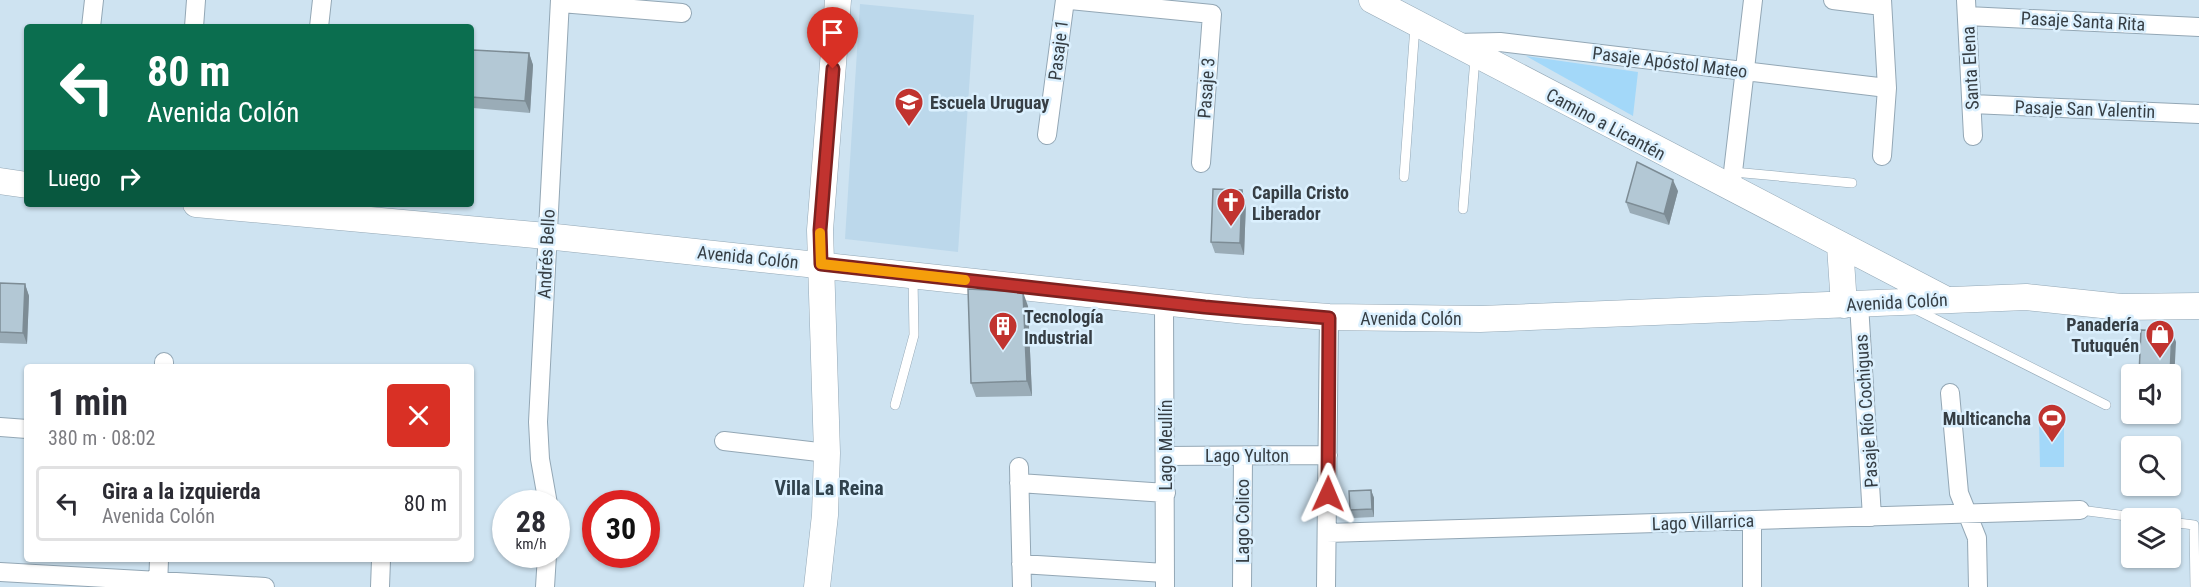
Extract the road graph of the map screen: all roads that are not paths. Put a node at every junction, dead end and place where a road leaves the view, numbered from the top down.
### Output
1 (94, 0) edge
2 (196, 0) edge
3 (322, 0) edge
4 (838, 0) edge
5 (1065, 0) edge
6 (1070, 0) edge
7 (1372, 0) edge
8 (1753, 0) edge
9 (1833, 0) edge
10 (560, 1) edge
11 (1882, 3) edge
12 (1967, 8) edge
13 (682, 13) dead end
14 (91, 24) edge
15 (194, 24) edge
16 (319, 24) edge
17 (1415, 24) junction
18 (2199, 27) edge
19 (1465, 50) junction
20 (1745, 71) junction
21 (1887, 88) junction
22 (1972, 105) junction
23 (2199, 114) edge
24 (1047, 135) dead end
25 (1973, 136) dead end
26 (1882, 156) dead end
27 (1201, 163) dead end
28 (1404, 177) dead end
29 (1732, 181) junction
30 (0, 182) edge
31 (1852, 183) dead end
32 (24, 186) edge
33 (24, 197) edge
34 (0, 198) edge
35 (272, 207) edge
36 (322, 209) edge
37 (1463, 209) dead end
38 (546, 236) junction
39 (1840, 246) junction
40 (821, 264) junction
41 (913, 274) junction
42 (1946, 299) junction
43 (1902, 302) junction
44 (1164, 303) junction
45 (1851, 305) junction
46 (2199, 306) edge
47 (1329, 318) junction
48 (1950, 393) dead end
49 (895, 405) dead end
50 (2106, 405) dead end
51 (0, 427) edge
52 (24, 429) edge
53 (724, 441) dead end
54 (826, 453) junction
55 (1328, 455) junction
56 (1166, 456) junction
57 (1243, 456) junction
58 (546, 490) edge
59 (1166, 493) junction
60 (2080, 510) joint
61 (1968, 514) junction
62 (2121, 515) edge
63 (1872, 517) junction
64 (1752, 520) junction
65 (2181, 523) edge
66 (1327, 533) junction
67 (159, 562) edge
68 (381, 562) edge
69 (1021, 564) junction
70 (84, 568) edge
71 (546, 568) edge
72 (0, 572) edge
73 (1165, 580) edge
74 (158, 584) edge
75 (265, 587) edge
76 (380, 587) edge
77 (545, 587) edge
78 (817, 587) edge
79 (1022, 587) edge
80 (1242, 587) edge
81 (1326, 587) edge
82 (1752, 587) edge
83 (1978, 587) edge
84 (2195, 587) edge

1 - 14 street
2 - 15 street
3 - 16 street
4 - 40 street
5 - 24 street, Pasaje 1
6 - 27 street, Pasaje 3
7 - 17 street, Camino a Licantén
8 - 20 street
9 - 11 street
10 - 13 street, Andrés Bello
10 - 38 street, Andrés Bello
11 - 21 street
12 - 18 street, Pasaje Santa Rita
12 - 22 street, Santa Elena
17 - 19 street, Camino a Licantén
17 - 28 lane
19 - 20 street, Pasaje Apóstol Mateo
19 - 29 street, Camino a Licantén
19 - 37 lane
20 - 21 street, Pasaje Apóstol Mateo
20 - 29 street
21 - 26 street
22 - 23 street, Pasaje San Valentin
22 - 25 street, Santa Elena
29 - 31 lane
29 - 39 street, Camino a Licantén
30 - 32 street
33 - 34 street
35 - 36 street, Avenida Colón
36 - 38 street, Avenida Colón
38 - 40 street, Avenida Colón
38 - 58 street, Andrés Bello
39 - 42 street, Camino a Licantén
39 - 45 street
40 - 41 street, Avenida Colón
40 - 54 street
41 - 44 street, Avenida Colón
41 - 49 lane
42 - 43 street, Avenida Colón
42 - 46 street, Avenida Colón
43 - 45 street, Avenida Colón
43 - 50 lane
44 - 47 street, Avenida Colón
44 - 56 street, Lago Meullín
45 - 47 street, Avenida Colón
45 - 63 street, Pasaje Río Cochiguas
47 - 55 street
48 - 61 street
51 - 52 street
53 - 54 street
54 - 78 street
55 - 57 street, Lago Yulton
55 - 66 street
56 - 57 street, Lago Yulton
56 - 59 street, Lago Meullín
57 - 80 street, Lago Colico
59 - 69 street
59 - 73 street, Lago Meullín
60 - 61 street, Lago Villarrica
60 - 62 lane
61 - 63 street, Lago Villarrica
61 - 83 street
63 - 64 street, Lago Villarrica
64 - 66 street, Lago Villarrica
64 - 82 street
65 - 84 lane
66 - 81 street
67 - 74 street
68 - 76 street
69 - 73 street
69 - 79 street
70 - 72 street
70 - 74 street
71 - 77 street
74 - 75 street

